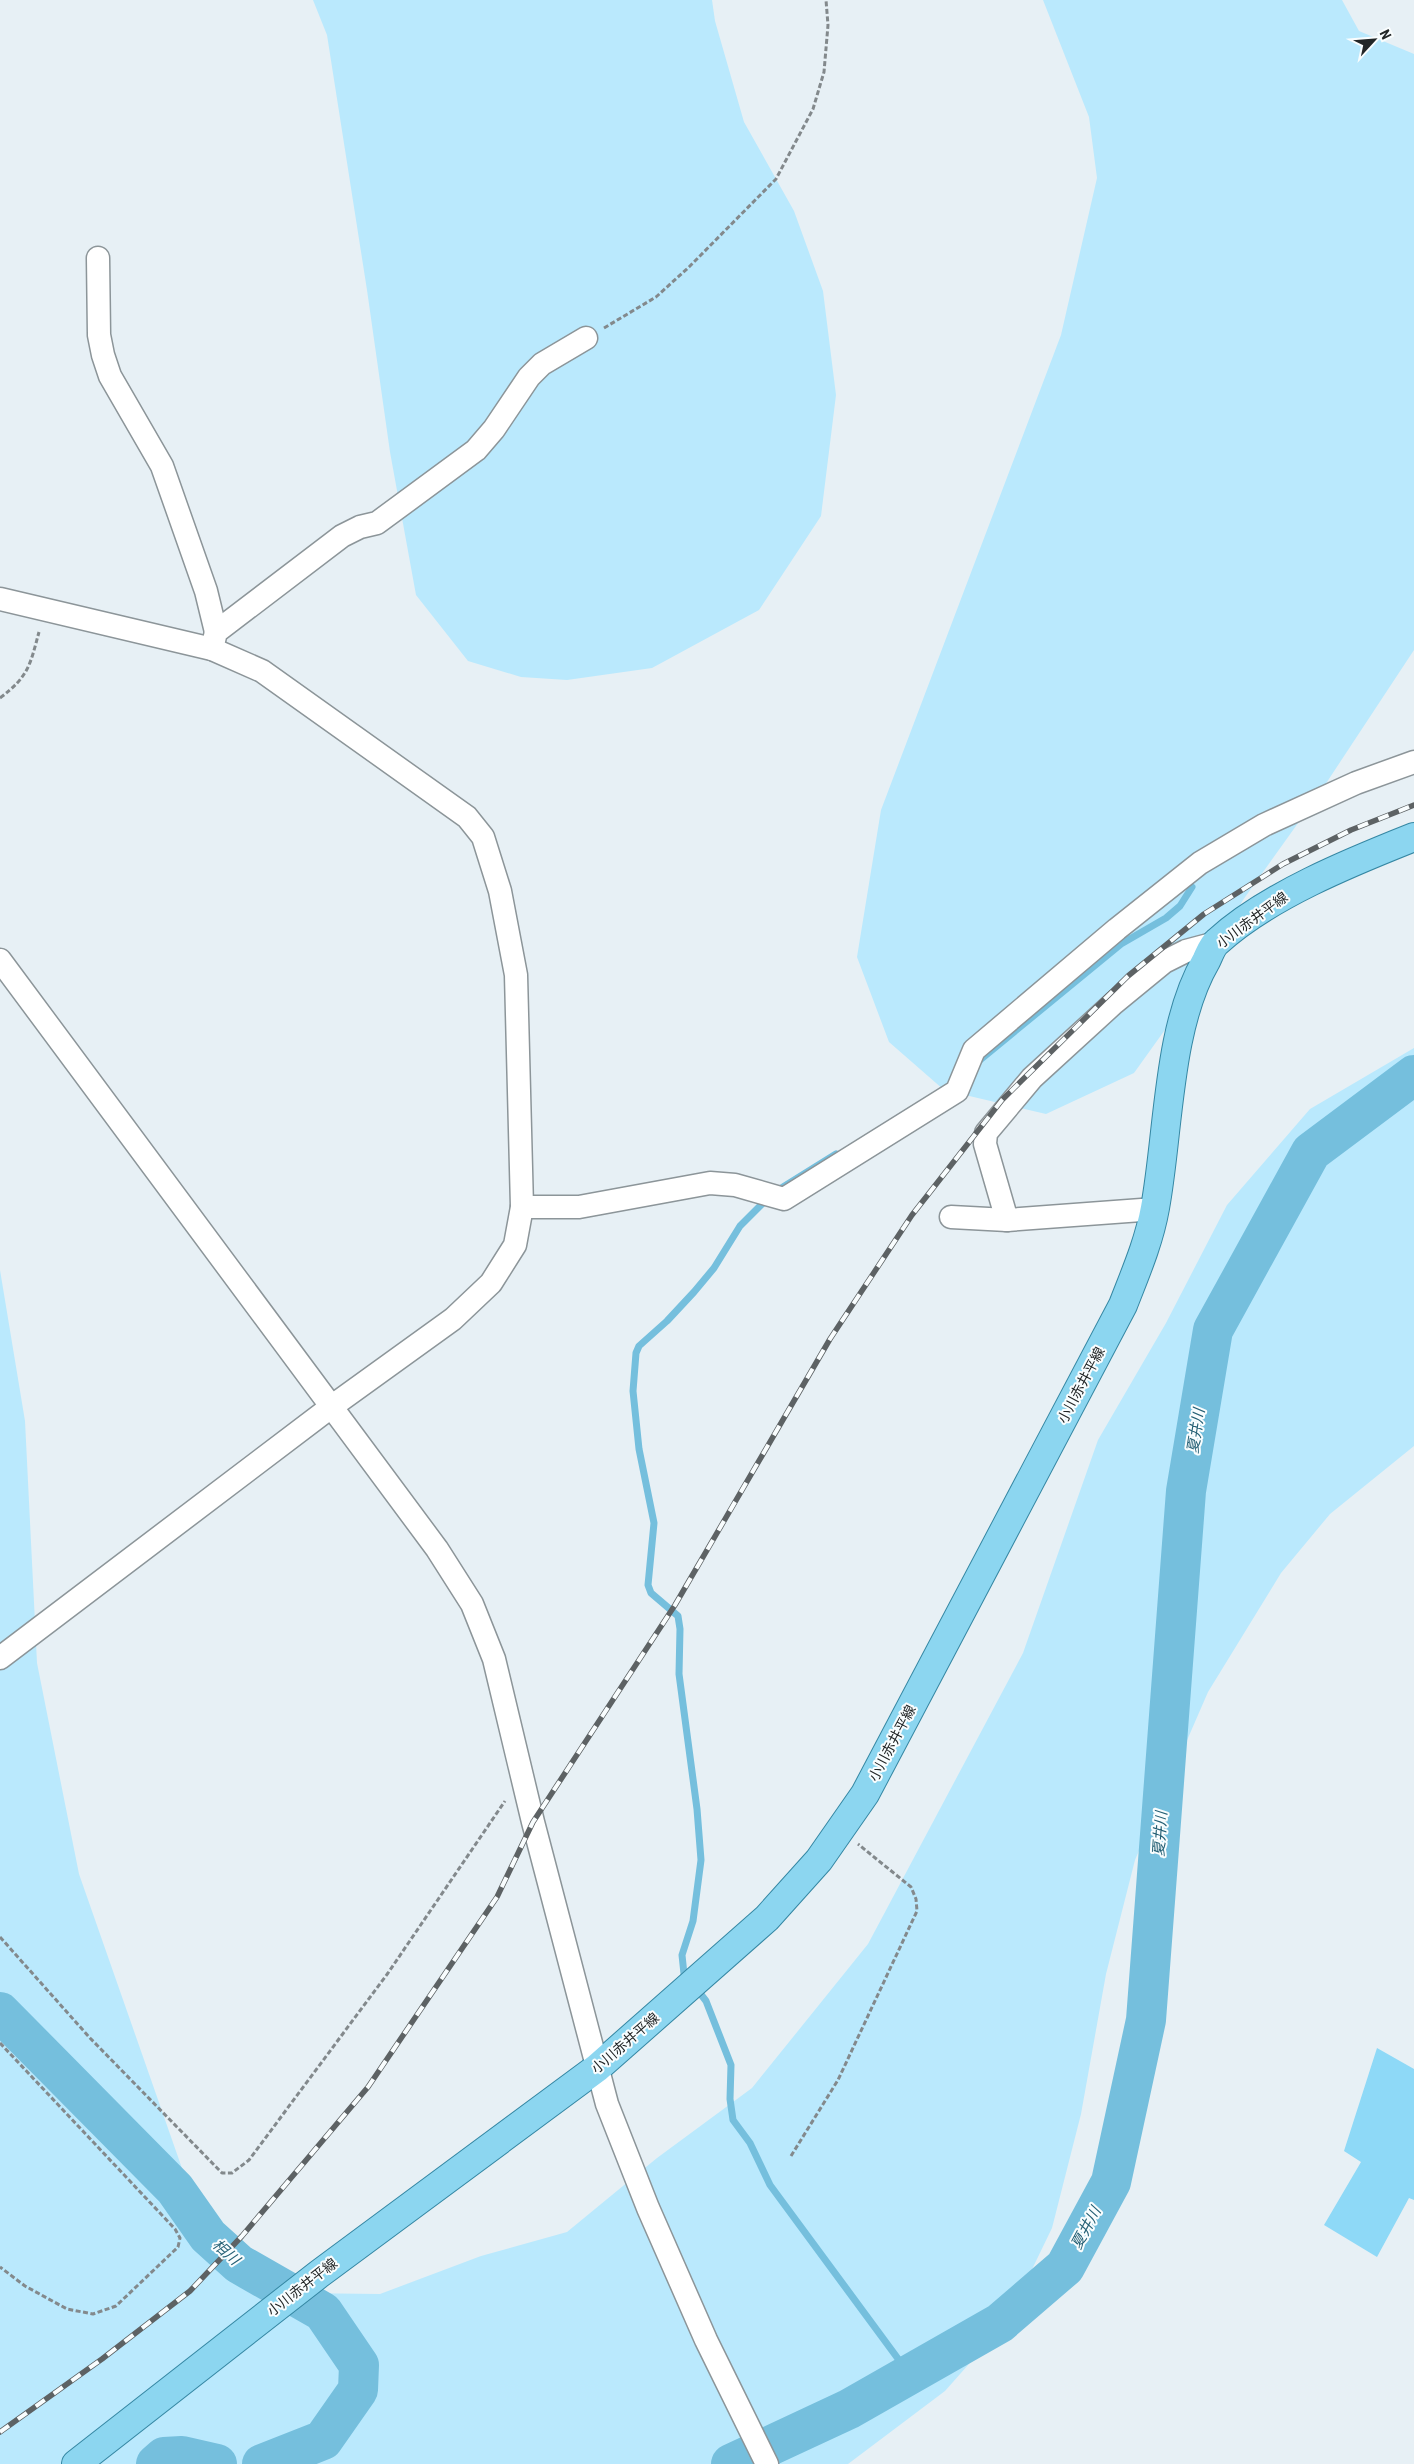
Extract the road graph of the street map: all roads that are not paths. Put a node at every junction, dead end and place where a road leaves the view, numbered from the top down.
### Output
1 (98, 258) dead end
2 (586, 338) road end
3 (0, 599) edge
4 (214, 640) junction
5 (1414, 762) edge
6 (1414, 837) edge
7 (1216, 943) junction
8 (0, 960) edge
9 (522, 1207) junction
10 (1155, 1209) junction
11 (951, 1217) dead end
12 (1007, 1220) junction
13 (331, 1406) junction
14 (0, 1658) edge
15 (597, 2068) junction
16 (76, 2464) edge
17 (767, 2464) edge

1 - 4 street
2 - 4 street
3 - 4 street
4 - 9 street
5 - 9 street
6 - 7 main road, 小川赤井平線
7 - 10 main road, 小川赤井平線
7 - 12 street
8 - 13 street
9 - 13 street
10 - 12 street
10 - 15 main road, 小川赤井平線
11 - 12 street
13 - 14 street
13 - 15 street
15 - 16 main road, 小川赤井平線
15 - 17 street

